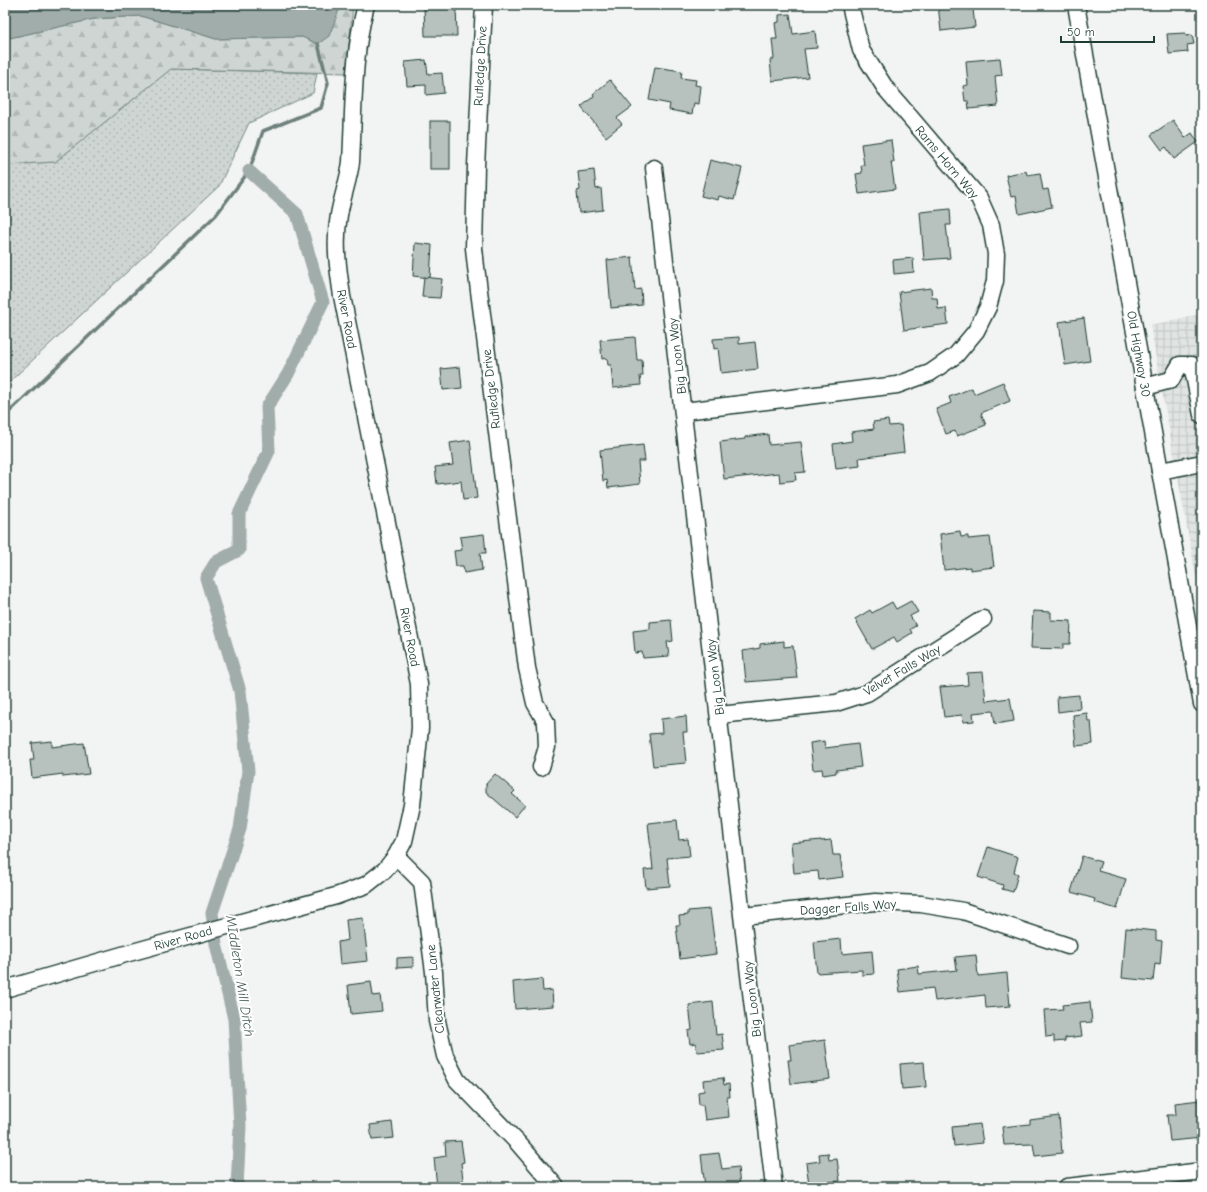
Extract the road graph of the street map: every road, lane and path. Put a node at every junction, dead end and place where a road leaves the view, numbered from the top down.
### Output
1 (366, 5) edge
2 (484, 5) edge
3 (850, 5) edge
4 (1076, 5) edge
5 (654, 168) dead end
6 (1145, 387) junction
7 (684, 411) junction
8 (1202, 415) edge
9 (1202, 463) edge
10 (1160, 472) junction
11 (983, 620) dead end
12 (1197, 652) edge
13 (1202, 704) edge
14 (719, 715) junction
15 (541, 767) dead end
16 (396, 856) junction
17 (743, 916) junction
18 (1068, 946) dead end
19 (5, 989) edge
20 (1202, 1171) edge
21 (556, 1187) edge
22 (774, 1187) edge
23 (1067, 1187) edge

1 - 16 street, River Road
2 - 15 street, Rutledge Drive
3 - 7 street, Rams Horn Way
4 - 6 street, Old Highway 30
5 - 7 street, Big Loon Way
6 - 8 street
6 - 10 street, Old Highway 30
7 - 14 street, Big Loon Way
9 - 10 street
10 - 12 street, Old Highway 30
11 - 14 street, Velvet Falls Way
12 - 13 street, Old Highway 30
14 - 17 street, Big Loon Way
16 - 19 street, River Road
16 - 21 street, Clearwater Lane
17 - 18 street, Dagger Falls Way
17 - 22 street, Big Loon Way
20 - 23 street

